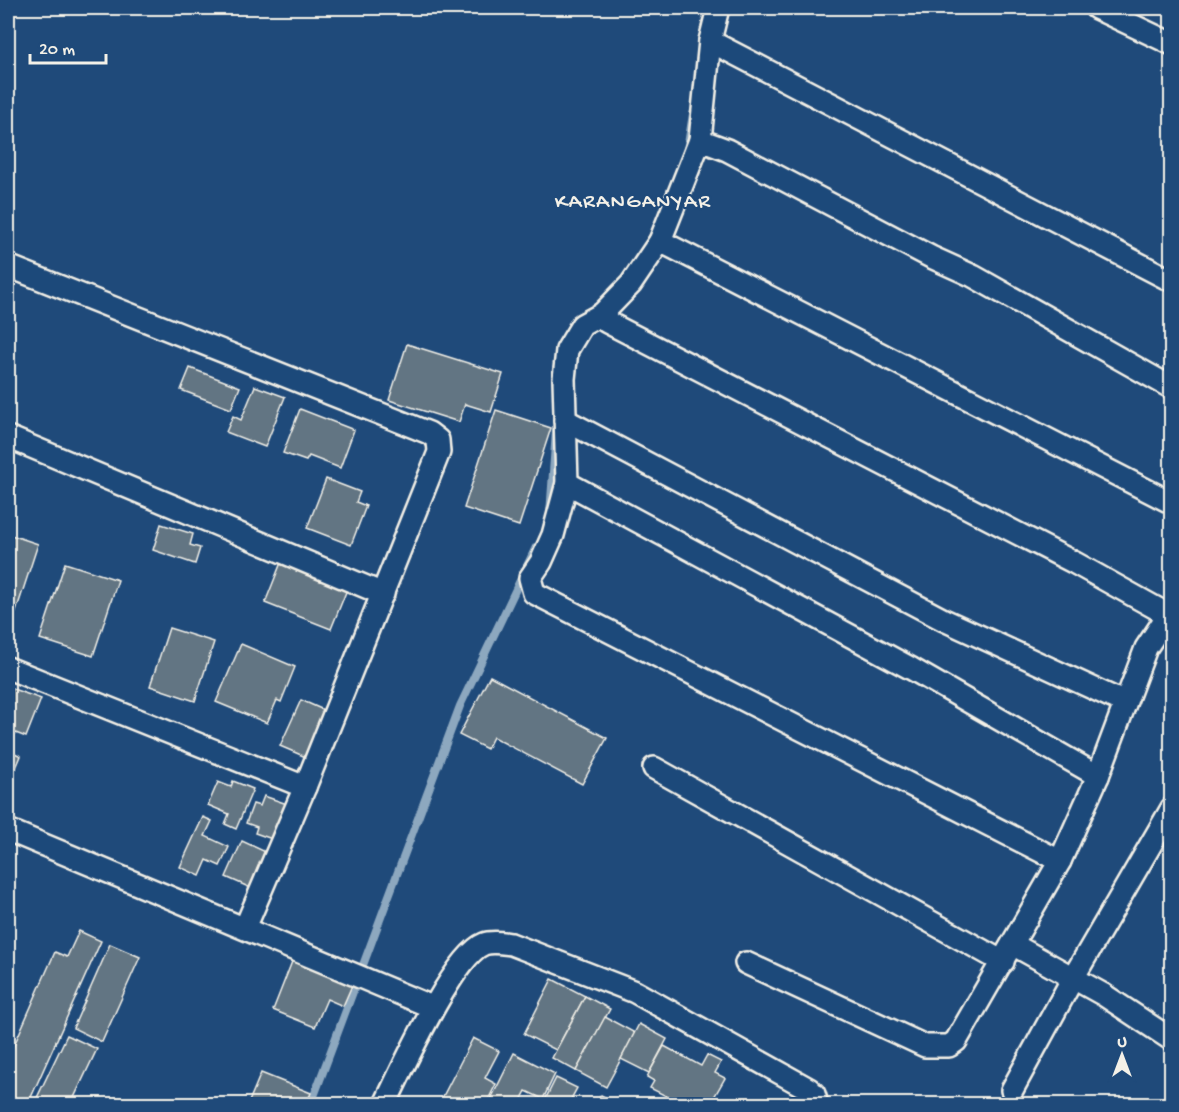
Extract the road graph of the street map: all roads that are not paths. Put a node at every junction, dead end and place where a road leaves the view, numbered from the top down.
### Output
1 (718, 8) edge
2 (1095, 8) edge
3 (710, 41) junction
4 (1172, 44) edge
5 (700, 140) junction
6 (660, 241) junction
7 (8, 266) edge
8 (1172, 281) edge
9 (602, 314) junction
10 (1172, 388) edge
11 (565, 420) junction
12 (8, 437) edge
13 (567, 483) junction
14 (1172, 503) edge
15 (383, 594) junction
16 (1172, 617) edge
17 (8, 668) edge
18 (1125, 703) junction
19 (654, 768) dead end
20 (1098, 776) junction
21 (305, 787) junction
22 (1172, 808) edge
23 (8, 830) edge
24 (1060, 861) junction
25 (245, 928) junction
26 (1008, 953) junction
27 (746, 963) dead end
28 (1072, 978) junction
29 (432, 1007) junction
30 (1172, 1040) edge
31 (1012, 1090) dead end
32 (385, 1104) edge
33 (817, 1104) edge

1 - 3 street
2 - 4 street
3 - 5 street
3 - 8 street
5 - 6 street
5 - 10 street
6 - 9 street
6 - 14 street
7 - 15 street
9 - 11 street
9 - 16 street
11 - 13 street
11 - 18 street
12 - 15 street
13 - 20 street
13 - 24 street
15 - 21 street
16 - 18 street
17 - 21 street
18 - 20 street
19 - 26 street
20 - 24 street
21 - 25 street
22 - 28 street
23 - 25 street
24 - 26 street
25 - 29 street
26 - 27 street
26 - 28 street
28 - 30 street
28 - 31 street
29 - 32 street
29 - 33 street

